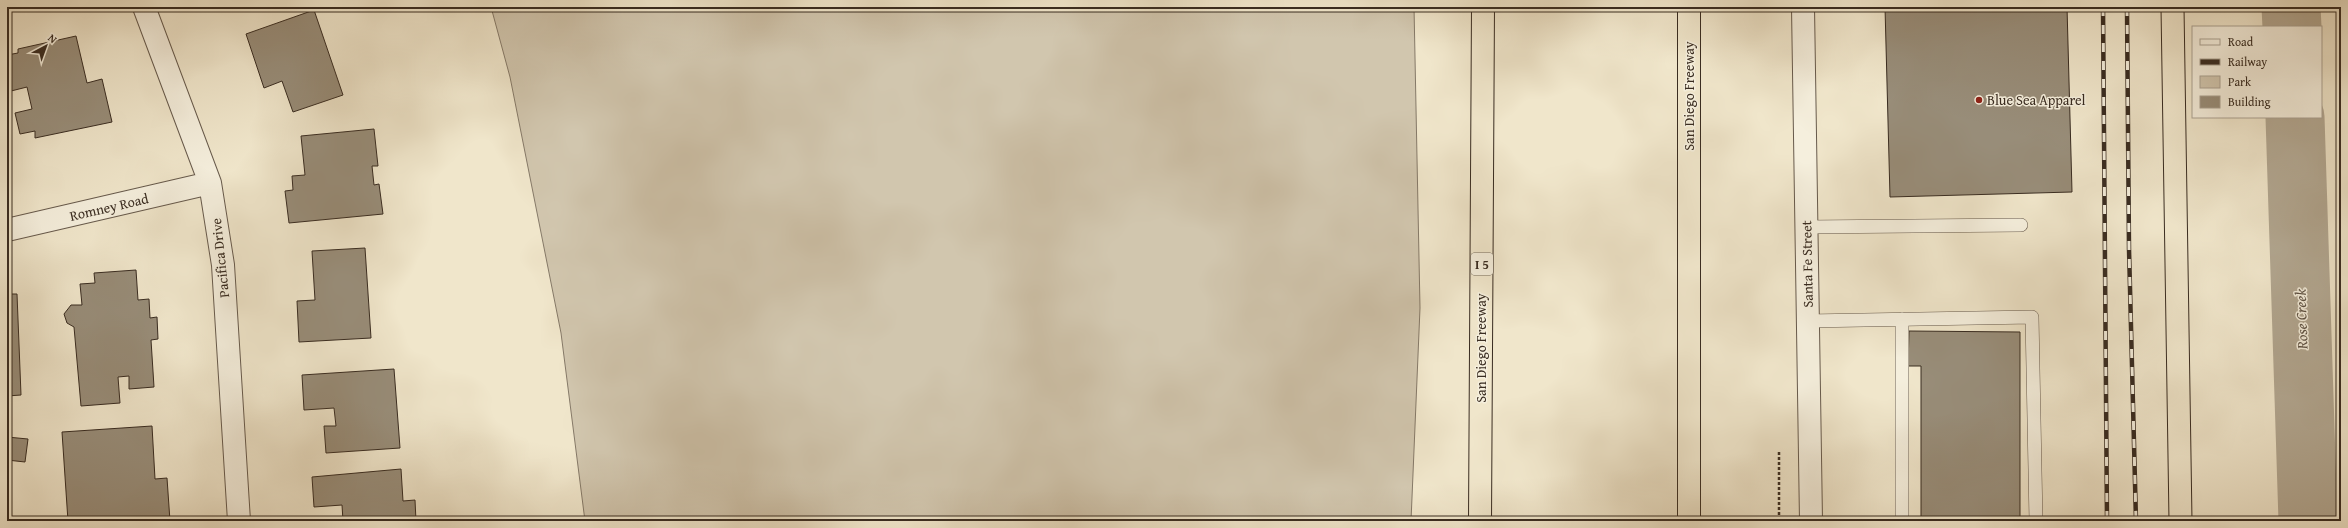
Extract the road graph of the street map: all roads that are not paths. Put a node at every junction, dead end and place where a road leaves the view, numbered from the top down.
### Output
1 (144, 7) edge
2 (1483, 7) edge
3 (1689, 7) edge
4 (1803, 7) edge
5 (210, 183) junction
6 (2021, 225) dead end
7 (1806, 227) junction
8 (7, 230) edge
9 (1902, 319) junction
10 (1808, 321) junction
11 (239, 521) edge
12 (1480, 521) edge
13 (1689, 521) edge
14 (1810, 521) edge
15 (1902, 521) edge
16 (2036, 521) edge

1 - 5 street, Pacifica Drive
2 - 12 highway, San Diego Freeway / I 5
3 - 13 highway, San Diego Freeway
4 - 7 street, Santa Fe Street
5 - 8 street, Romney Road
5 - 11 street, Pacifica Drive
6 - 7 lane
7 - 10 street, Santa Fe Street
9 - 10 lane
9 - 15 lane
9 - 16 lane
10 - 14 street, Santa Fe Street

